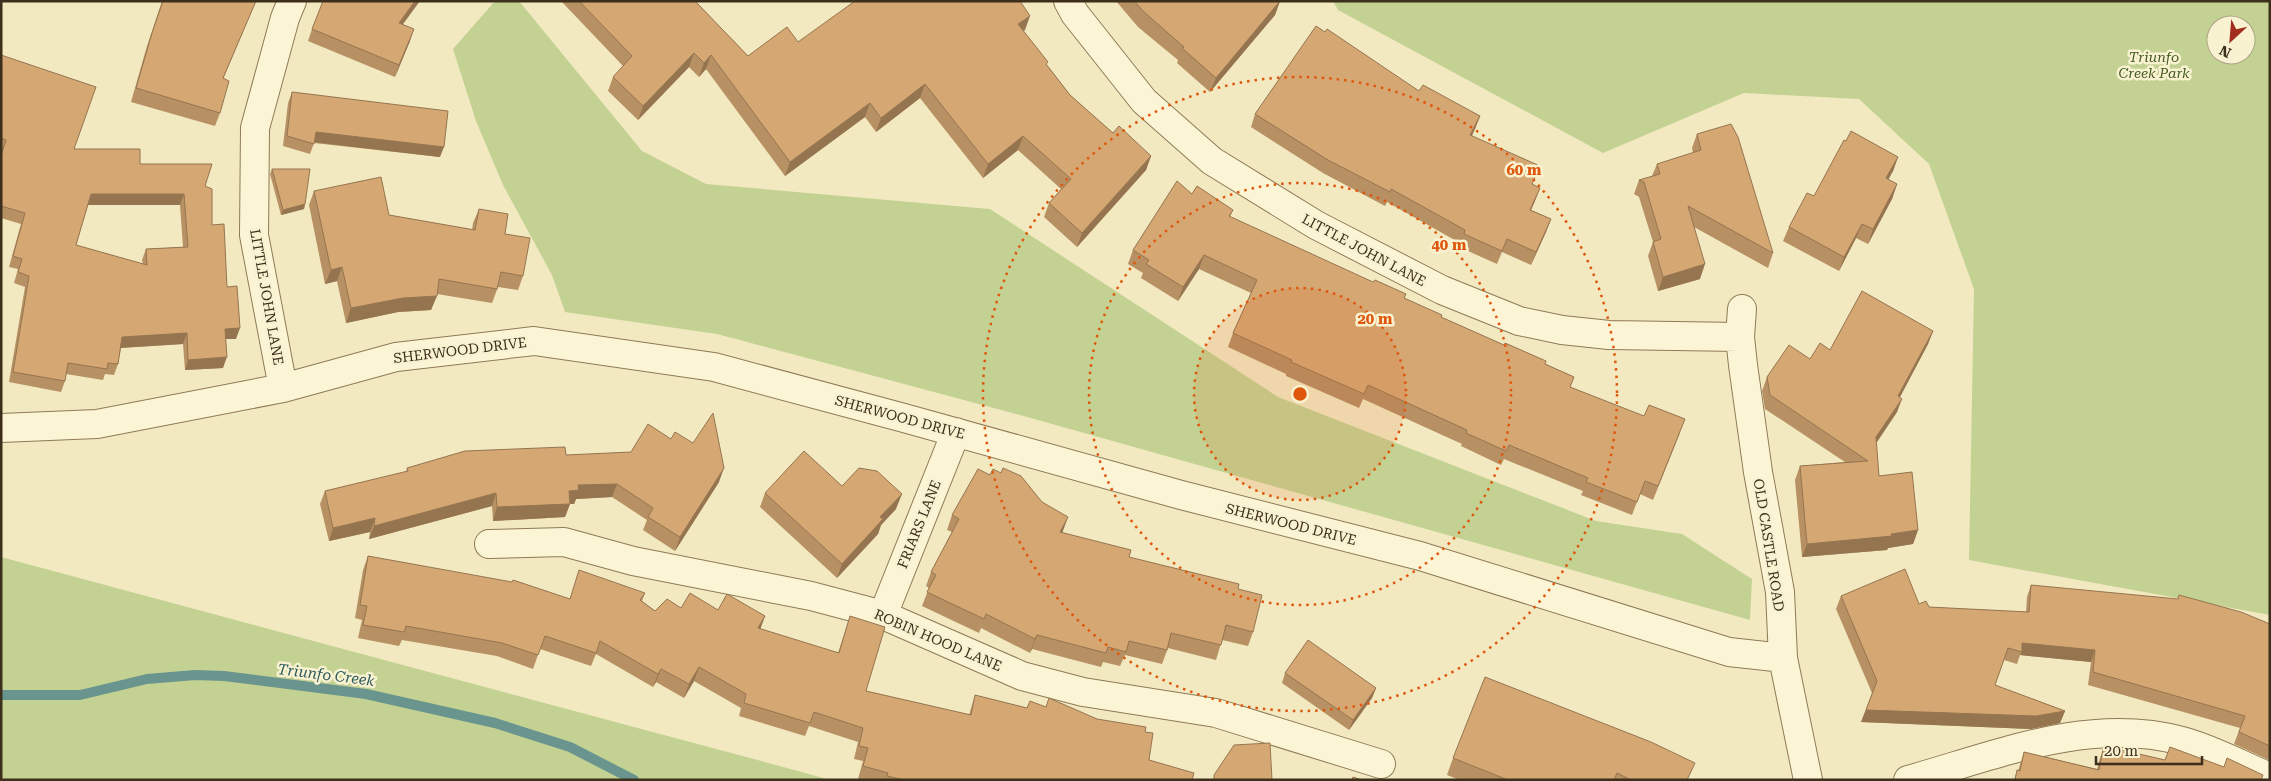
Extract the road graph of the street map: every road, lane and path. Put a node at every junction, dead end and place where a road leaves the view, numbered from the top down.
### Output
1 (292, 1) edge
2 (1068, 1) edge
3 (1742, 309) dead end
4 (1740, 337) junction
5 (283, 388) junction
6 (1, 428) edge
7 (956, 432) junction
8 (489, 544) dead end
9 (883, 615) junction
10 (1783, 658) junction
11 (1381, 764) dead end
12 (2270, 777) edge
13 (1808, 780) edge
14 (1908, 780) edge

1 - 5 street, LITTLE JOHN LANE
2 - 4 street, LITTLE JOHN LANE
3 - 4 street, OLD CASTLE ROAD
4 - 10 street, OLD CASTLE ROAD
5 - 6 street, SHERWOOD DRIVE
5 - 7 street, SHERWOOD DRIVE
7 - 9 street, FRIARS LANE
7 - 10 street, SHERWOOD DRIVE
8 - 9 street, ROBIN HOOD LANE
9 - 11 street, ROBIN HOOD LANE
10 - 13 street, OLD CASTLE ROAD
12 - 14 street

